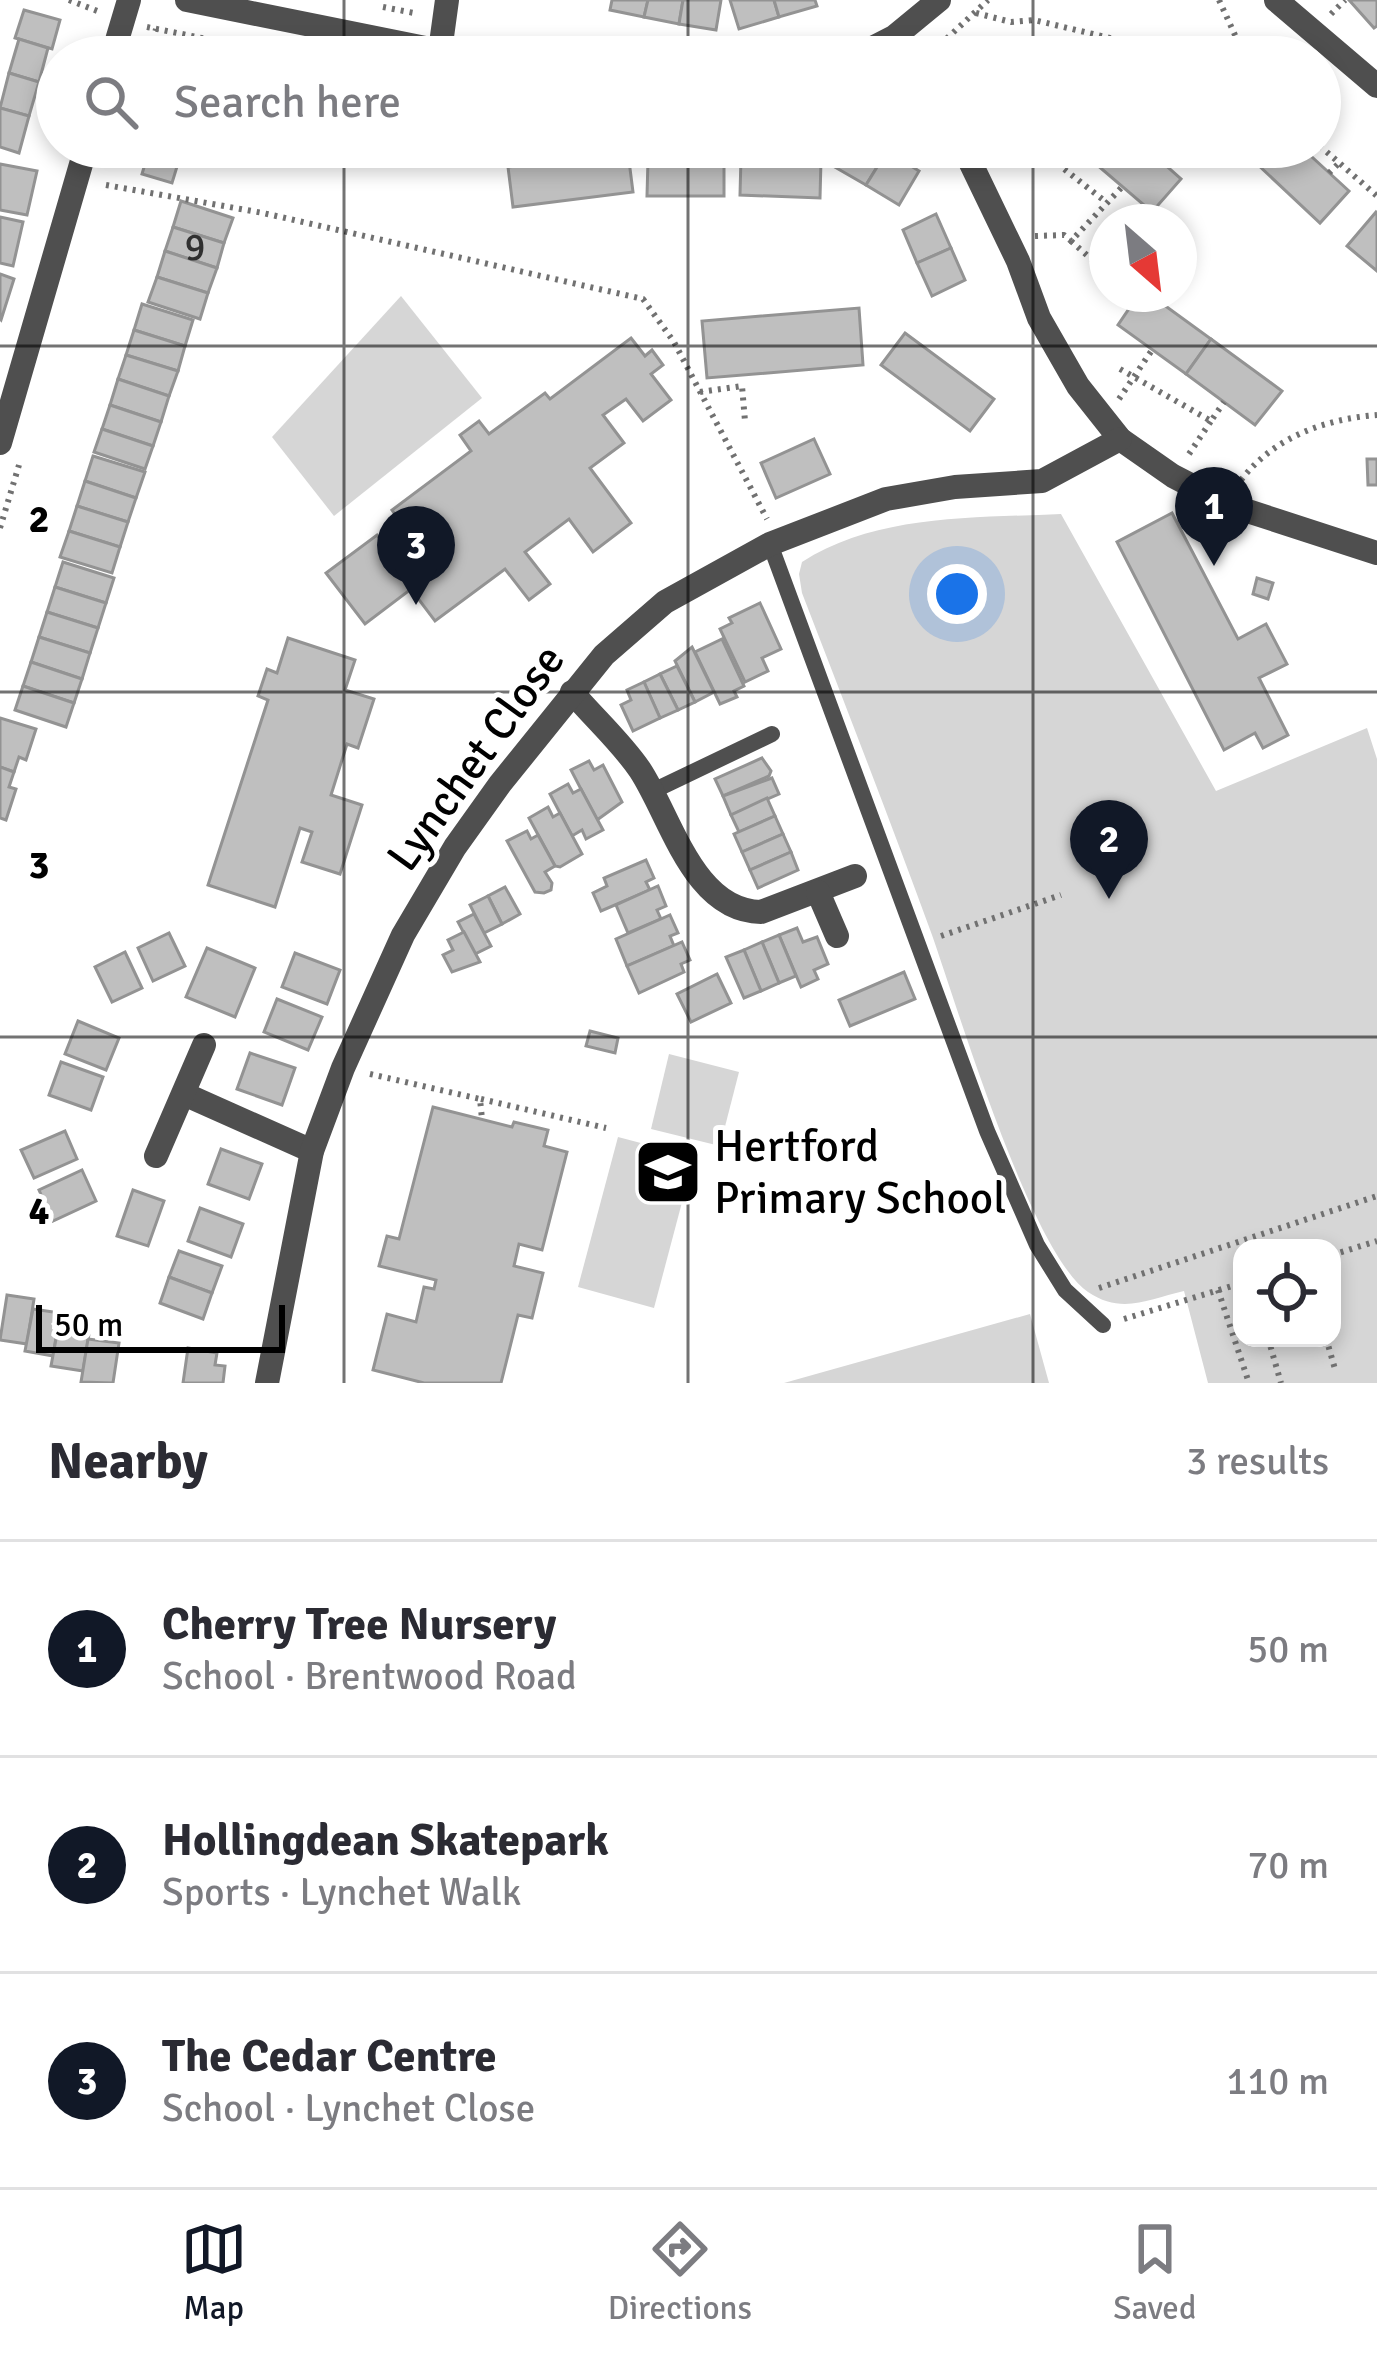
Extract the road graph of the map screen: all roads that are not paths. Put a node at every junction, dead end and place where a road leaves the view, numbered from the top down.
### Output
1 (187, 0) edge
2 (447, 0) edge
3 (939, 0) edge
4 (1276, 0) edge
5 (366, 36) edge
6 (442, 36) edge
7 (909, 36) edge
8 (1318, 36) edge
9 (1341, 55) edge
10 (1377, 86) edge
11 (80, 168) edge
12 (973, 168) edge
13 (1111, 430) junction
14 (0, 443) edge
15 (775, 543) junction
16 (1377, 553) edge
17 (572, 692) junction
18 (772, 734) dead end
19 (652, 791) junction
20 (855, 876) dead end
21 (818, 892) junction
22 (837, 936) dead end
23 (204, 1045) dead end
24 (184, 1094) junction
25 (312, 1151) junction
26 (156, 1156) dead end
27 (1103, 1325) road end
28 (267, 1383) edge

1 - 5 street
2 - 6 street
3 - 7 street
4 - 8 street
9 - 10 street
11 - 14 street
12 - 13 street
13 - 15 street, Lynchet Close
13 - 16 street
15 - 17 street, Lynchet Close
15 - 27 lane
17 - 19 street
17 - 25 street, Lynchet Close
18 - 19 lane
19 - 21 street
20 - 21 street
21 - 22 street
23 - 24 street
24 - 25 street
24 - 26 street
25 - 28 street, Lynchet Close

